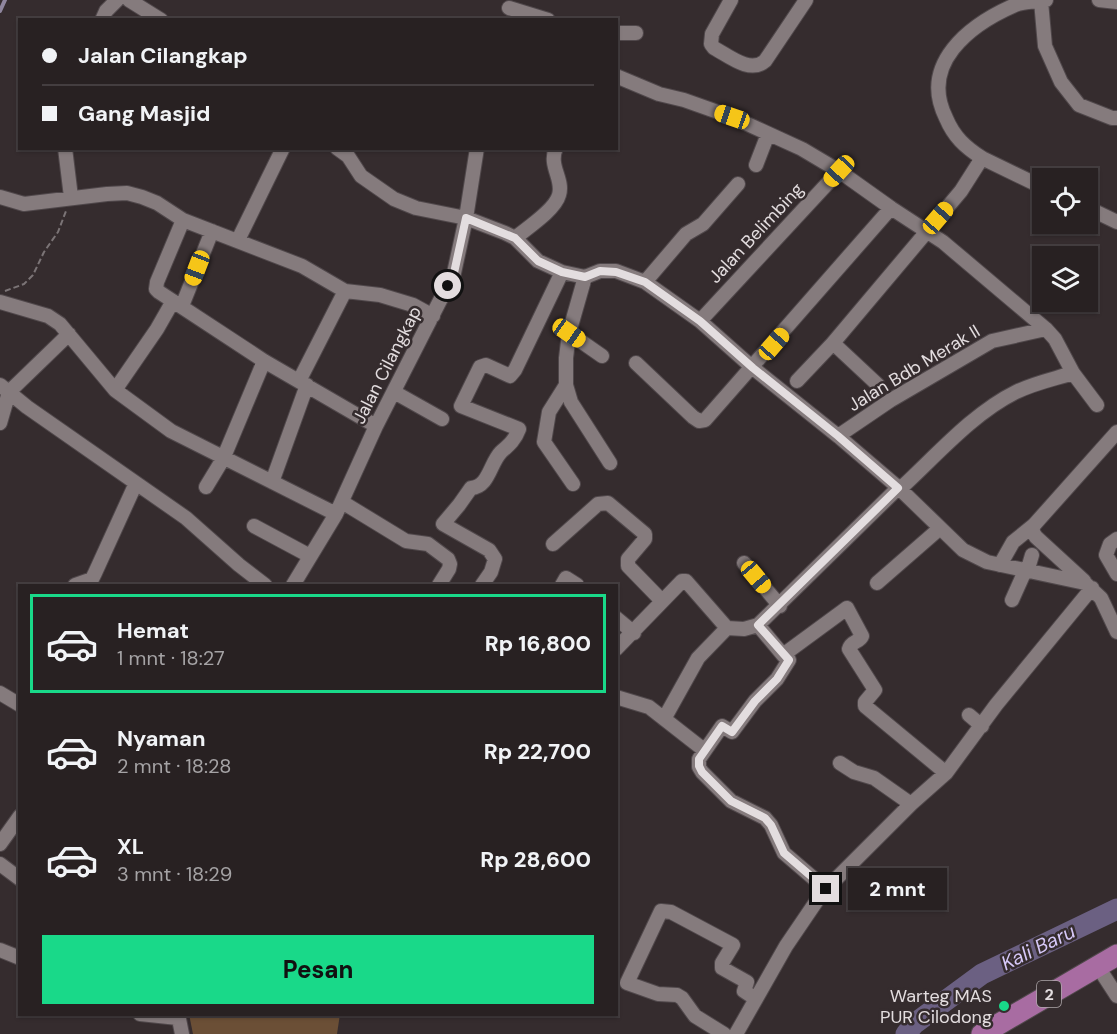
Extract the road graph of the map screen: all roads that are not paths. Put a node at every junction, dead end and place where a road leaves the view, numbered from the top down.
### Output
1 (117, 0) edge
2 (129, 0) edge
3 (731, 0) edge
4 (806, 0) edge
5 (1099, 0) edge
6 (1044, 1) edge
7 (1117, 2) edge
8 (509, 9) edge
9 (103, 18) edge
10 (158, 18) edge
11 (541, 18) edge
12 (618, 33) edge
13 (636, 33) dead end
14 (618, 77) edge
15 (1117, 118) edge
16 (768, 134) junction
17 (65, 150) edge
18 (282, 150) edge
19 (340, 150) edge
20 (477, 150) edge
21 (555, 150) edge
22 (982, 158) junction
23 (756, 165) dead end
24 (839, 171) junction
25 (1032, 182) edge
26 (738, 184) dead end
27 (0, 197) edge
28 (71, 197) junction
29 (891, 208) junction
30 (1098, 213) edge
31 (466, 218) junction
32 (183, 220) junction
33 (1117, 222) edge
34 (212, 231) junction
35 (927, 231) junction
36 (515, 238) junction
37 (238, 240) junction
38 (562, 272) junction
39 (585, 277) junction
40 (645, 282) junction
41 (345, 291) junction
42 (0, 297) edge
43 (178, 303) junction
44 (433, 316) junction
45 (700, 321) junction
46 (1046, 329) junction
47 (569, 333) junction
48 (69, 334) junction
49 (833, 343) junction
50 (602, 356) dead end
51 (264, 361) junction
52 (636, 363) dead end
53 (753, 368) junction
54 (1073, 373) junction
55 (797, 381) dead end
56 (303, 383) junction
57 (566, 385) junction
58 (878, 385) dead end
59 (5, 389) edge
60 (115, 390) junction
61 (394, 392) junction
62 (1097, 405) dead end
63 (442, 419) dead end
64 (0, 423) edge
65 (376, 426) junction
66 (1117, 432) edge
67 (838, 436) junction
68 (223, 459) junction
69 (610, 463) dead end
70 (272, 482) junction
71 (136, 483) junction
72 (573, 484) dead end
73 (206, 487) dead end
74 (899, 489) junction
75 (339, 508) junction
76 (1034, 525) junction
77 (254, 526) dead end
78 (939, 528) junction
79 (1117, 539) edge
80 (553, 544) dead end
81 (1032, 555) dead end
82 (310, 556) junction
83 (744, 563) dead end
84 (1000, 565) junction
85 (1026, 572) junction
86 (1117, 574) edge
87 (877, 583) dead end
88 (78, 584) edge
89 (264, 584) edge
90 (294, 584) edge
91 (440, 584) edge
92 (484, 584) edge
93 (563, 584) edge
94 (575, 584) edge
95 (1089, 585) junction
96 (662, 600) junction
97 (1012, 600) dead end
98 (780, 606) junction
99 (618, 620) edge
100 (758, 625) junction
101 (727, 627) junction
102 (1117, 632) edge
103 (634, 633) junction
104 (618, 647) edge
105 (783, 655) junction
106 (0, 693) edge
107 (618, 698) edge
108 (18, 704) edge
109 (969, 716) dead end
110 (664, 719) junction
111 (982, 726) junction
112 (704, 750) junction
113 (840, 763) dead end
114 (946, 773) junction
115 (911, 804) junction
116 (18, 819) edge
117 (0, 844) edge
118 (826, 889) junction
119 (0, 950) edge
120 (1117, 955) edge
121 (18, 957) edge
122 (1111, 972) edge
123 (1117, 996) edge
124 (756, 999) junction
125 (178, 1016) edge
126 (182, 1034) edge
127 (724, 1034) edge
128 (736, 1034) edge
129 (982, 1034) edge
130 (1004, 1034) edge

1 - 9 street
2 - 10 street
3 - 4 street
5 - 7 street
6 - 15 street
6 - 22 street
8 - 11 street
12 - 13 street
14 - 16 street
16 - 23 street
16 - 24 street
17 - 28 street
18 - 37 street
19 - 31 street
20 - 31 street, Jalan Cilangkap
21 - 36 street
22 - 25 street
22 - 35 street
24 - 29 street
24 - 45 street, Jalan Belimbing
26 - 40 street
27 - 28 street
28 - 32 street
29 - 35 street
29 - 53 street
30 - 33 street
31 - 36 street
31 - 44 street, Jalan Cilangkap
32 - 34 street
32 - 43 street
34 - 37 street
34 - 43 street
35 - 46 street
35 - 49 street
36 - 38 street
37 - 41 street
38 - 39 street
38 - 92 street
39 - 40 street
39 - 47 street
40 - 45 street
41 - 44 street
41 - 56 street
42 - 48 street
43 - 51 street
43 - 60 street
44 - 61 street, Jalan Cilangkap
45 - 53 street
46 - 54 street
46 - 67 street, Jalan Bdb Merak II
47 - 50 street
47 - 57 street
48 - 59 street
48 - 60 street
49 - 55 street
49 - 58 street
51 - 56 street
51 - 68 street
52 - 53 street
53 - 67 street
54 - 62 street
54 - 74 street
56 - 65 street
56 - 70 street
57 - 69 street
57 - 72 street
59 - 64 street
59 - 71 street
60 - 68 street
61 - 63 street
61 - 65 street, Jalan Cilangkap
65 - 75 street, Jalan Cilangkap
66 - 76 street
67 - 74 street
68 - 70 street
68 - 73 street
70 - 75 street
71 - 88 street
71 - 89 street
74 - 78 street
74 - 98 street
75 - 82 street, Jalan Cilangkap
75 - 91 street
76 - 84 street
76 - 95 street
77 - 82 street
78 - 84 street
78 - 87 street
79 - 86 street
80 - 96 street
81 - 85 street
82 - 90 street, Jalan Cilangkap
83 - 98 street
84 - 85 street
85 - 95 street
85 - 97 street
93 - 94 street
95 - 102 street
95 - 111 street
96 - 101 street
96 - 103 street
98 - 100 street
99 - 103 street
100 - 101 street
100 - 105 street
101 - 110 street
103 - 104 street
105 - 112 street
105 - 114 street
106 - 108 street
107 - 110 street
109 - 111 street
110 - 112 street
111 - 114 street
112 - 118 street
113 - 115 street
114 - 115 street
115 - 118 street
116 - 117 street
118 - 124 street
119 - 121 street
120 - 129 highway, 2
122 - 123 street
122 - 130 highway, 2
124 - 127 street
124 - 128 street
125 - 126 street

